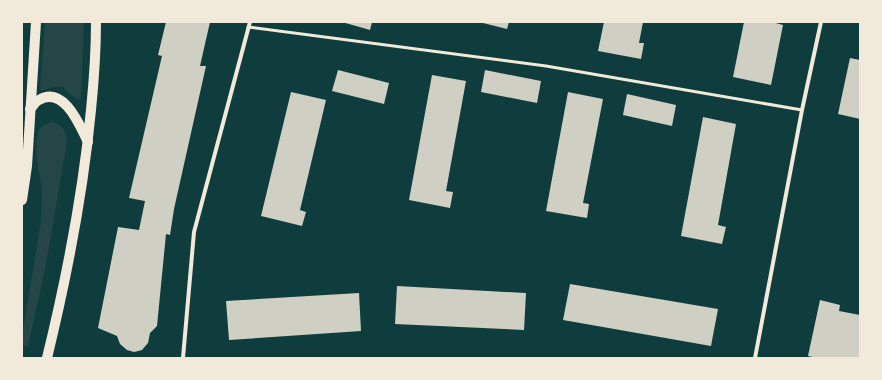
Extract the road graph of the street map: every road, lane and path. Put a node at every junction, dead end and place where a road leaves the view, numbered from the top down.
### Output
1 (36, 22) edge
2 (96, 22) edge
3 (820, 22) edge
4 (249, 24) edge
5 (30, 109) junction
6 (802, 110) junction
7 (88, 142) junction
8 (22, 200) edge
9 (48, 358) edge
10 (183, 358) edge
11 (755, 358) edge

1 - 5 main road
2 - 7 main road
3 - 6 street
4 - 6 lane
4 - 10 street
5 - 7 main road
5 - 8 main road
6 - 11 street
7 - 9 main road

